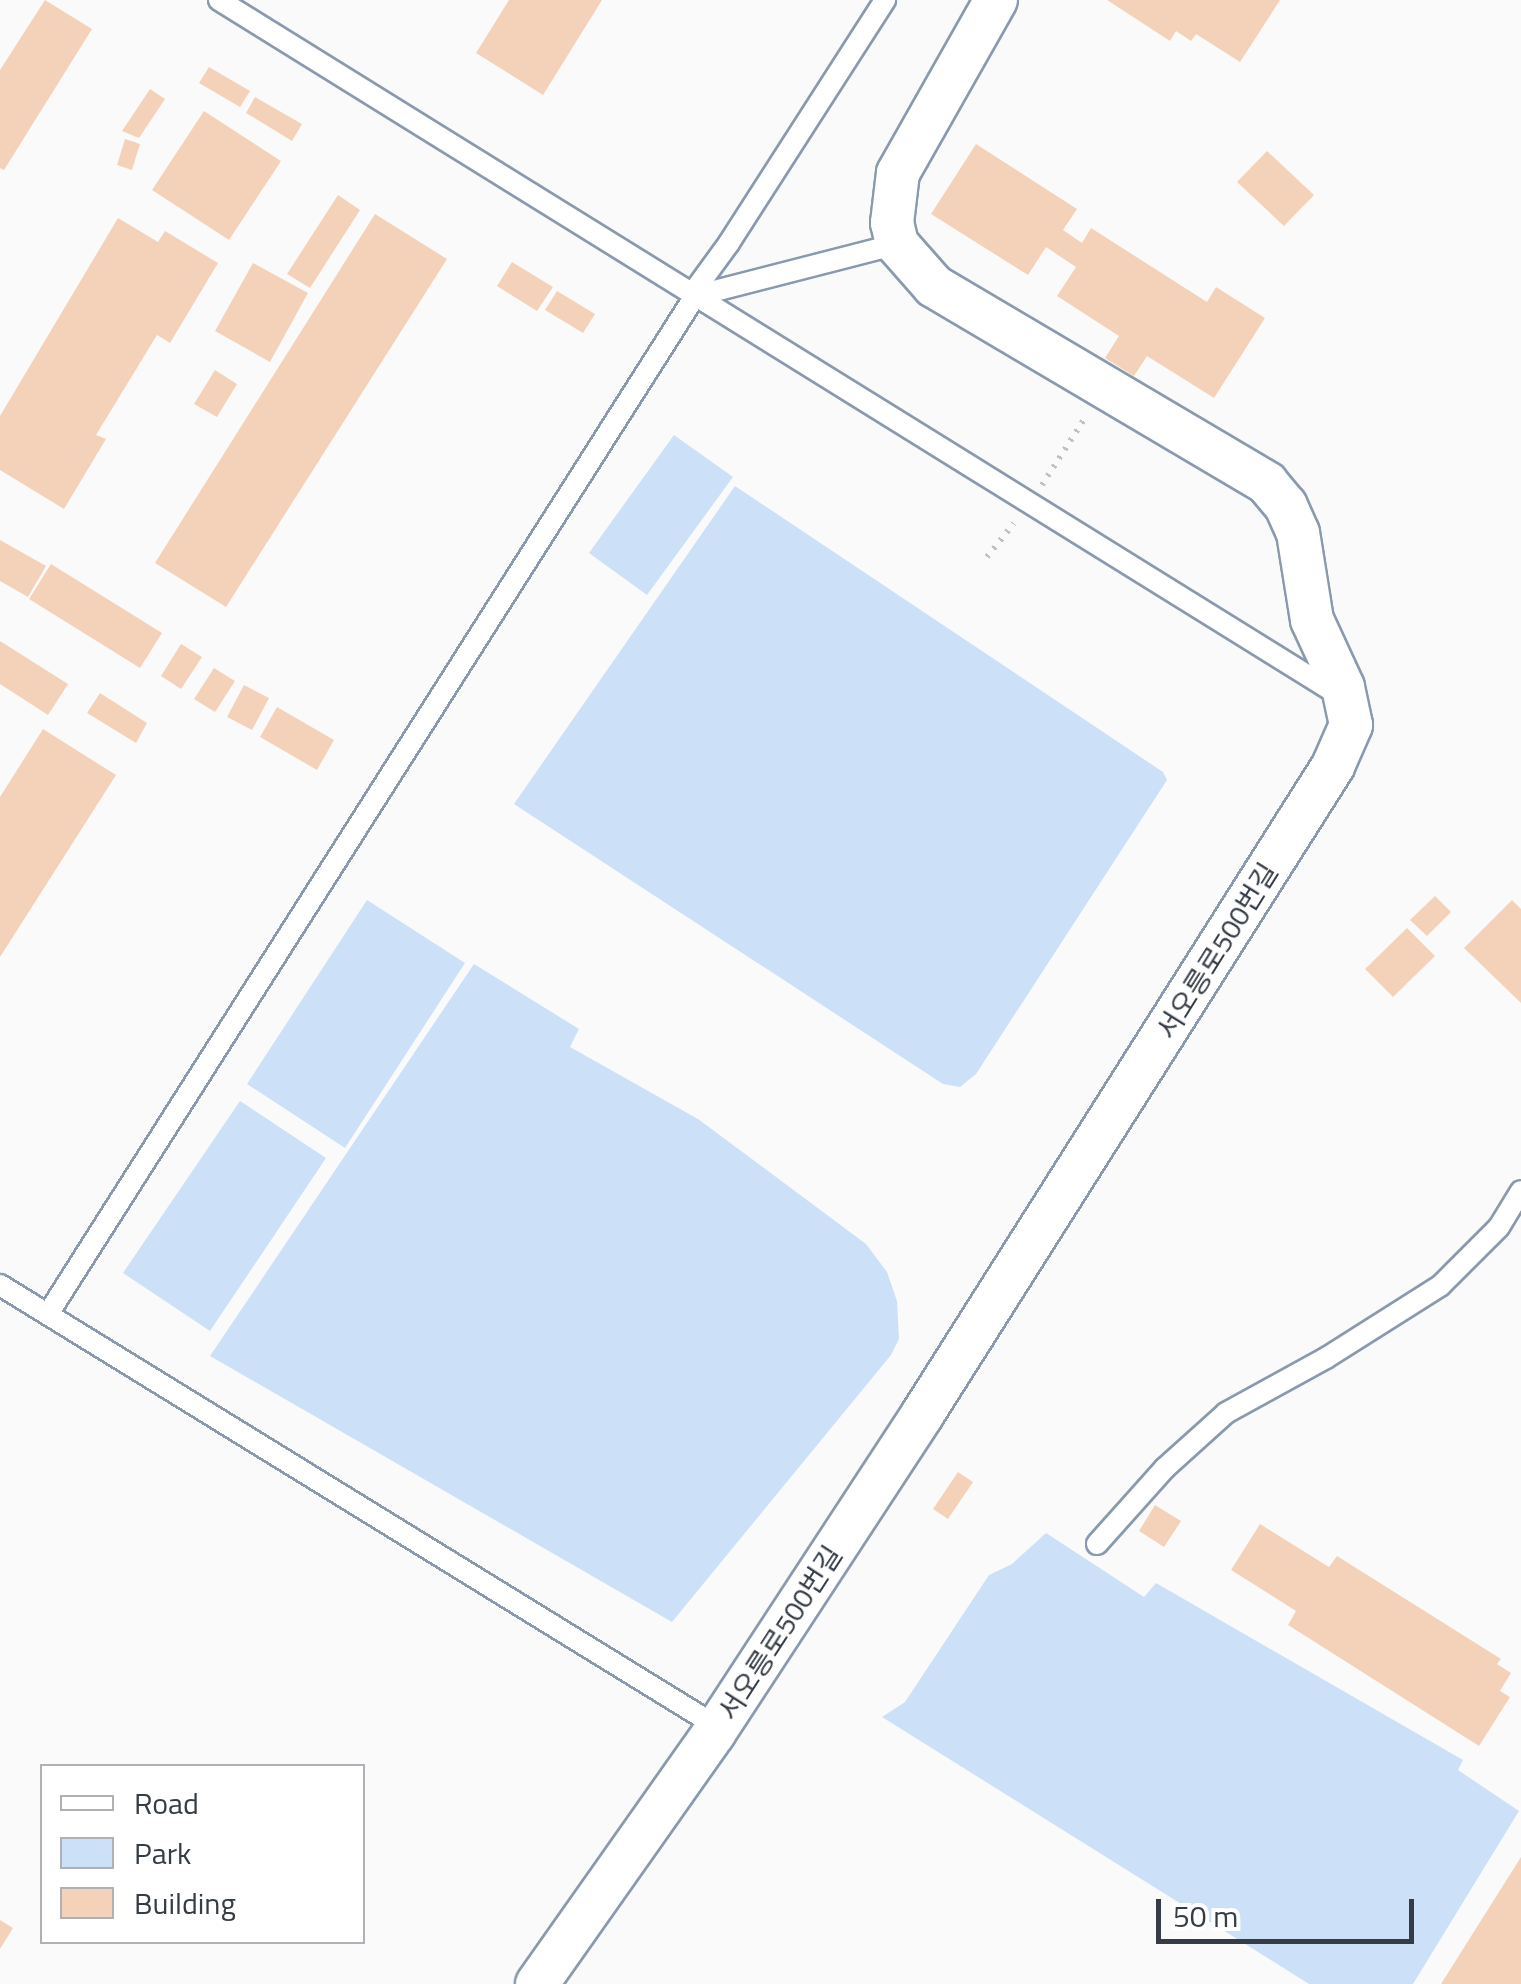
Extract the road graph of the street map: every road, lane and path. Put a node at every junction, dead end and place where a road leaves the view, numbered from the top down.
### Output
1 (219, 0) edge
2 (885, 0) edge
3 (996, 0) edge
4 (897, 244) junction
5 (693, 295) junction
6 (1105, 387) junction
7 (1030, 504) junction
8 (987, 558) dead end
9 (1346, 700) junction
10 (1521, 1191) edge
11 (0, 1285) edge
12 (48, 1314) junction
13 (1097, 1544) dead end
14 (718, 1728) junction
15 (537, 1984) edge

1 - 5 lane
2 - 5 lane
3 - 4 street
4 - 5 lane
4 - 6 street, 서오릉로500번길
5 - 7 lane
5 - 12 lane
6 - 7 path
6 - 9 street, 서오릉로500번길
7 - 8 path
7 - 9 lane
9 - 14 street, 서오릉로500번길
10 - 13 lane
11 - 12 lane
12 - 14 lane
14 - 15 street, 서오릉로500번길

